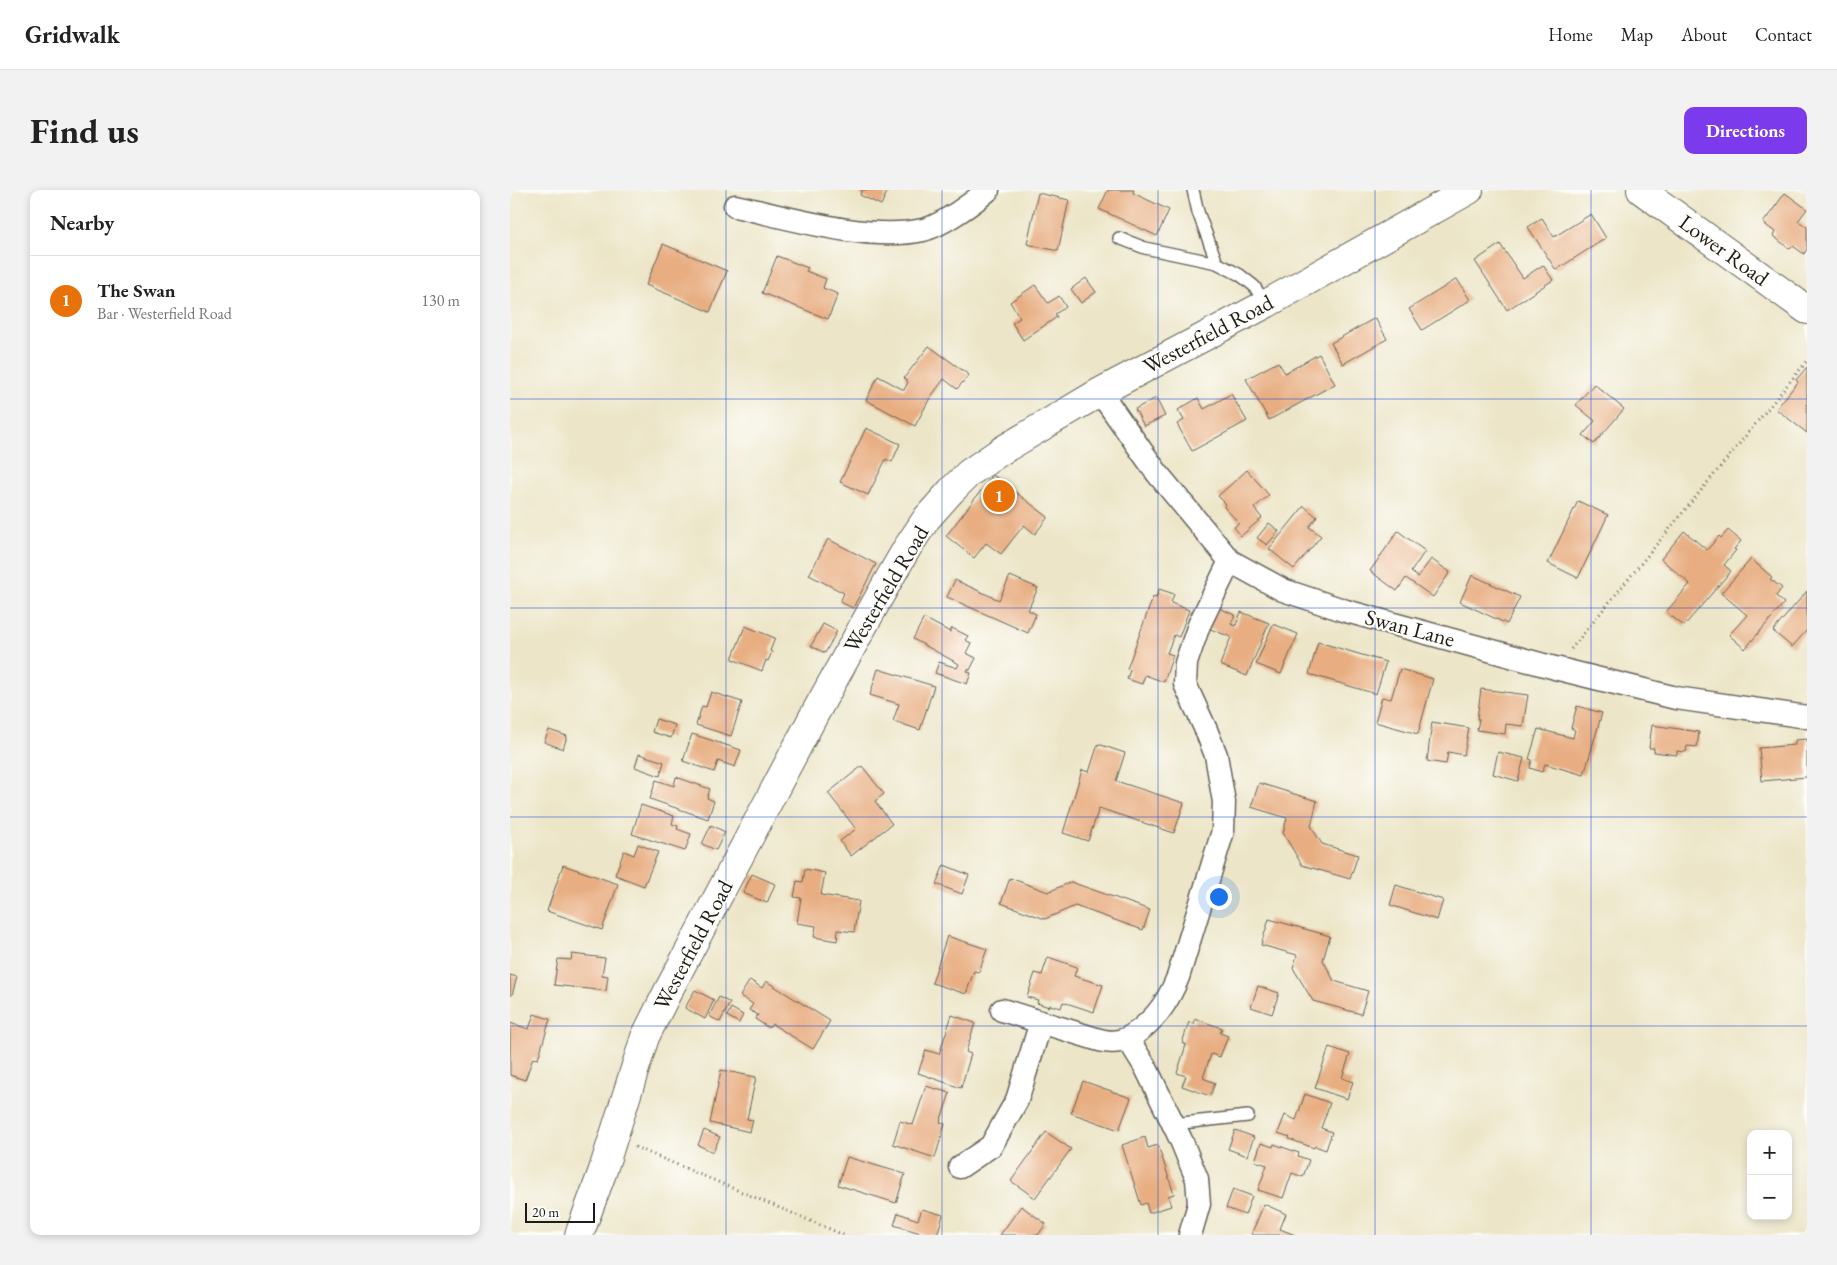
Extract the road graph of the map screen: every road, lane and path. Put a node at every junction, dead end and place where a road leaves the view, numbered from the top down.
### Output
1 (988, 190) edge
2 (1193, 190) edge
3 (1469, 190) edge
4 (1641, 190) edge
5 (735, 206) dead end
6 (1119, 238) dead end
7 (1216, 264) junction
8 (1266, 304) junction
9 (1807, 310) edge
10 (1807, 361) edge
11 (1100, 392) junction
12 (1230, 561) junction
13 (1555, 668) junction
14 (1807, 717) edge
15 (1002, 1010) dead end
16 (1041, 1022) junction
17 (1128, 1039) junction
18 (1248, 1116) dead end
19 (1173, 1124) junction
20 (613, 1138) junction
21 (960, 1167) dead end
22 (579, 1235) edge
23 (844, 1235) edge
24 (1190, 1235) edge

1 - 5 street
2 - 7 lane
3 - 8 main road, Westerfield Road
4 - 9 main road, Lower Road
6 - 7 lane
7 - 8 lane
8 - 11 main road, Westerfield Road
10 - 13 path
11 - 12 street, Swan Lane
11 - 20 main road, Westerfield Road
12 - 13 street, Swan Lane
12 - 17 street
13 - 14 street, Swan Lane
15 - 16 street
16 - 17 street
16 - 21 street
17 - 19 street
18 - 19 lane
19 - 24 street
20 - 22 main road, Westerfield Road
20 - 23 path

